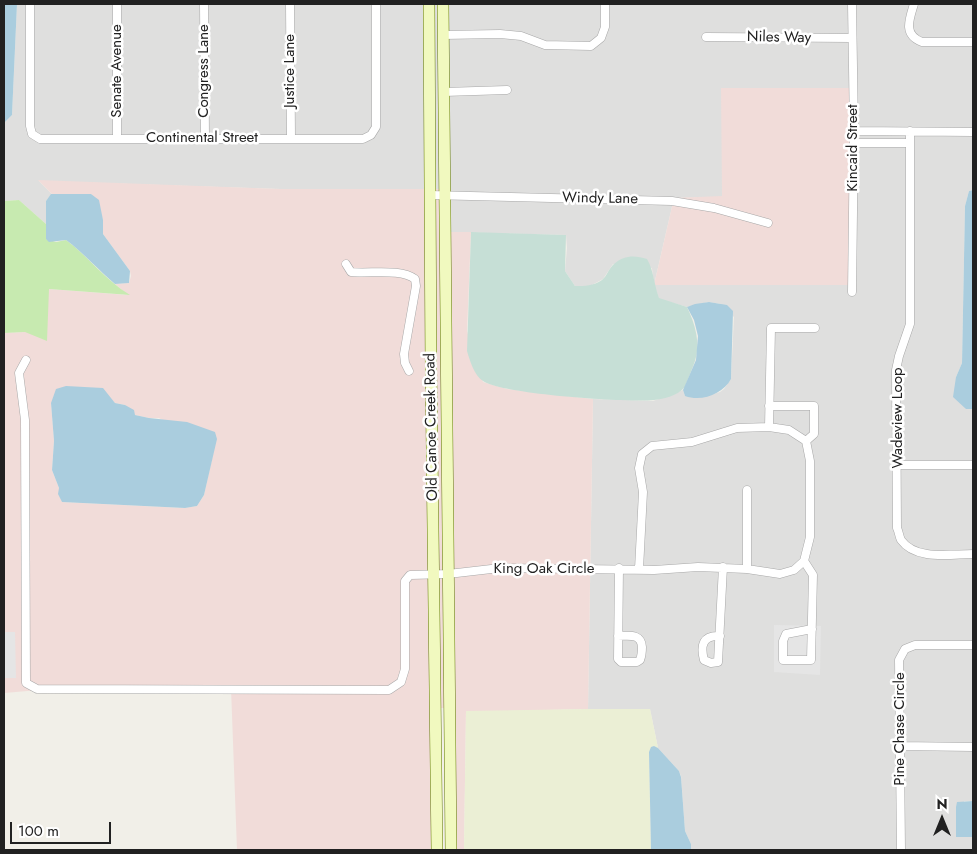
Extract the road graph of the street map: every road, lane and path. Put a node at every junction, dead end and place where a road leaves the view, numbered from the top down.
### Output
1 (30, 4) edge
2 (117, 4) edge
3 (204, 4) edge
4 (290, 4) edge
5 (376, 4) edge
6 (429, 4) edge
7 (443, 4) edge
8 (605, 4) edge
9 (852, 4) edge
10 (914, 4) edge
11 (443, 35) junction
12 (706, 37) dead end
13 (852, 38) junction
14 (973, 42) edge
15 (507, 90) dead end
16 (444, 92) junction
17 (854, 131) junction
18 (910, 131) junction
19 (973, 132) edge
20 (205, 138) junction
21 (291, 138) junction
22 (117, 139) junction
23 (854, 143) junction
24 (910, 143) junction
25 (430, 195) junction
26 (445, 196) junction
27 (768, 223) dead end
28 (346, 264) dead end
29 (852, 292) dead end
30 (815, 328) dead end
31 (26, 360) dead end
32 (410, 371) dead end
33 (769, 406) junction
34 (769, 427) junction
35 (806, 441) junction
36 (897, 465) junction
37 (973, 465) edge
38 (747, 490) dead end
39 (973, 554) edge
40 (804, 561) junction
41 (723, 567) junction
42 (619, 568) junction
43 (639, 568) junction
44 (747, 569) junction
45 (435, 573) junction
46 (448, 574) junction
47 (812, 629) junction
48 (618, 636) dead end
49 (720, 636) junction
50 (973, 645) edge
51 (436, 712) junction
52 (450, 712) junction
53 (900, 746) junction
54 (973, 747) edge
55 (437, 850) edge
56 (450, 850) edge
57 (901, 850) edge

1 - 22 street, Continental Street
2 - 22 street, Senate Avenue
3 - 20 street, Congress Lane
4 - 21 street, Justice Lane
5 - 21 street, Continental Street
6 - 25 main road, Old Canoe Creek Road
7 - 11 main road, Old Canoe Creek Road
8 - 11 street
9 - 13 street, Kincaid Street
10 - 14 street
11 - 16 main road, Old Canoe Creek Road
12 - 13 street, Niles Way
13 - 17 street, Kincaid Street
15 - 16 street
16 - 26 main road, Old Canoe Creek Road
17 - 18 street
17 - 23 street, Kincaid Street
18 - 19 street
18 - 24 street, Wadeview Loop
20 - 21 street, Continental Street
20 - 22 street, Continental Street
23 - 24 street
23 - 29 street, Kincaid Street
24 - 36 street, Wadeview Loop
25 - 26 street, Windy Lane
25 - 45 main road, Old Canoe Creek Road
26 - 27 street, Windy Lane
26 - 46 main road, Old Canoe Creek Road
28 - 32 street
30 - 33 street
31 - 45 street, King Oak Circle
33 - 34 street
33 - 35 street
34 - 35 street
34 - 43 street
35 - 40 street
36 - 37 street
36 - 39 street, Wadeview Loop
38 - 44 street
40 - 44 street, King Oak Circle
40 - 47 street
41 - 43 street, King Oak Circle
41 - 44 street, King Oak Circle
41 - 49 street
42 - 43 street, King Oak Circle
42 - 46 street, King Oak Circle
42 - 48 street
45 - 46 street, King Oak Circle
45 - 51 main road, Old Canoe Creek Road
46 - 52 main road, Old Canoe Creek Road
47 - 47 street
49 - 49 street
50 - 53 street, Pine Chase Circle
51 - 52 main road
51 - 55 main road, Old Canoe Creek Road
52 - 56 main road, Old Canoe Creek Road
53 - 54 street
53 - 57 street, Pine Chase Circle

